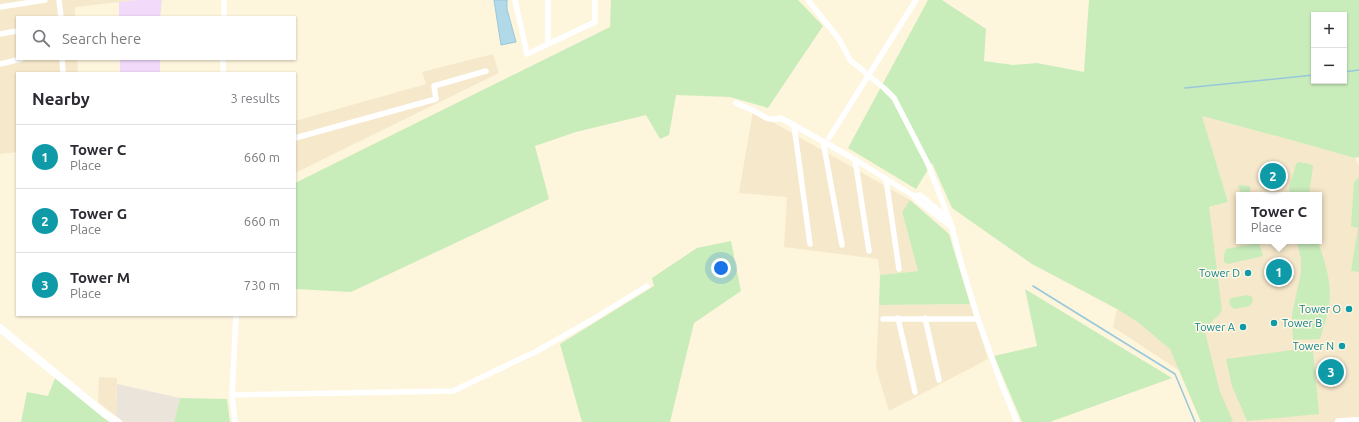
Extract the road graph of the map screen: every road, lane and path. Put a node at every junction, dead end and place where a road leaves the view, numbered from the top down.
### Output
1 (45, 0) edge
2 (59, 0) edge
3 (224, 0) edge
4 (515, 0) edge
5 (548, 0) edge
6 (595, 0) edge
7 (808, 0) edge
8 (916, 0) edge
9 (0, 7) edge
10 (60, 16) edge
11 (224, 16) edge
12 (16, 31) edge
13 (0, 34) edge
14 (548, 44) junction
15 (17, 60) edge
16 (62, 60) edge
17 (223, 60) edge
18 (0, 64) edge
19 (486, 71) dead end
20 (63, 72) edge
21 (223, 72) edge
22 (868, 75) junction
23 (736, 103) dead end
24 (794, 125) junction
25 (296, 138) edge
26 (829, 138) dead end
27 (823, 141) junction
28 (855, 159) junction
29 (886, 179) junction
30 (914, 196) junction
31 (950, 220) junction
32 (953, 229) junction
33 (810, 244) dead end
34 (842, 245) dead end
35 (869, 251) dead end
36 (899, 269) dead end
37 (647, 286) dead end
38 (236, 316) edge
39 (883, 318) dead end
40 (898, 318) junction
41 (925, 318) junction
42 (978, 319) junction
43 (0, 328) edge
44 (940, 380) dead end
45 (915, 392) dead end
46 (232, 395) junction
47 (1359, 421) edge
48 (117, 422) edge
49 (235, 422) edge
50 (1017, 422) edge
51 (1339, 422) edge

1 - 9 street
2 - 10 street
3 - 11 street
4 - 14 street
5 - 14 street
6 - 14 street
7 - 22 street
8 - 22 street
12 - 13 street
15 - 18 street
16 - 20 street
17 - 21 street
19 - 25 street
22 - 26 street
22 - 31 street
23 - 24 street
24 - 27 street
24 - 33 street
27 - 28 street
27 - 34 street
28 - 29 street
28 - 35 street
29 - 30 street
29 - 36 street
30 - 31 street
30 - 32 street
31 - 32 street
32 - 42 street
37 - 46 street
38 - 46 street
39 - 40 street
40 - 41 street
40 - 45 street
41 - 42 street
41 - 44 street
42 - 50 street
43 - 48 street
46 - 49 street
47 - 51 street

